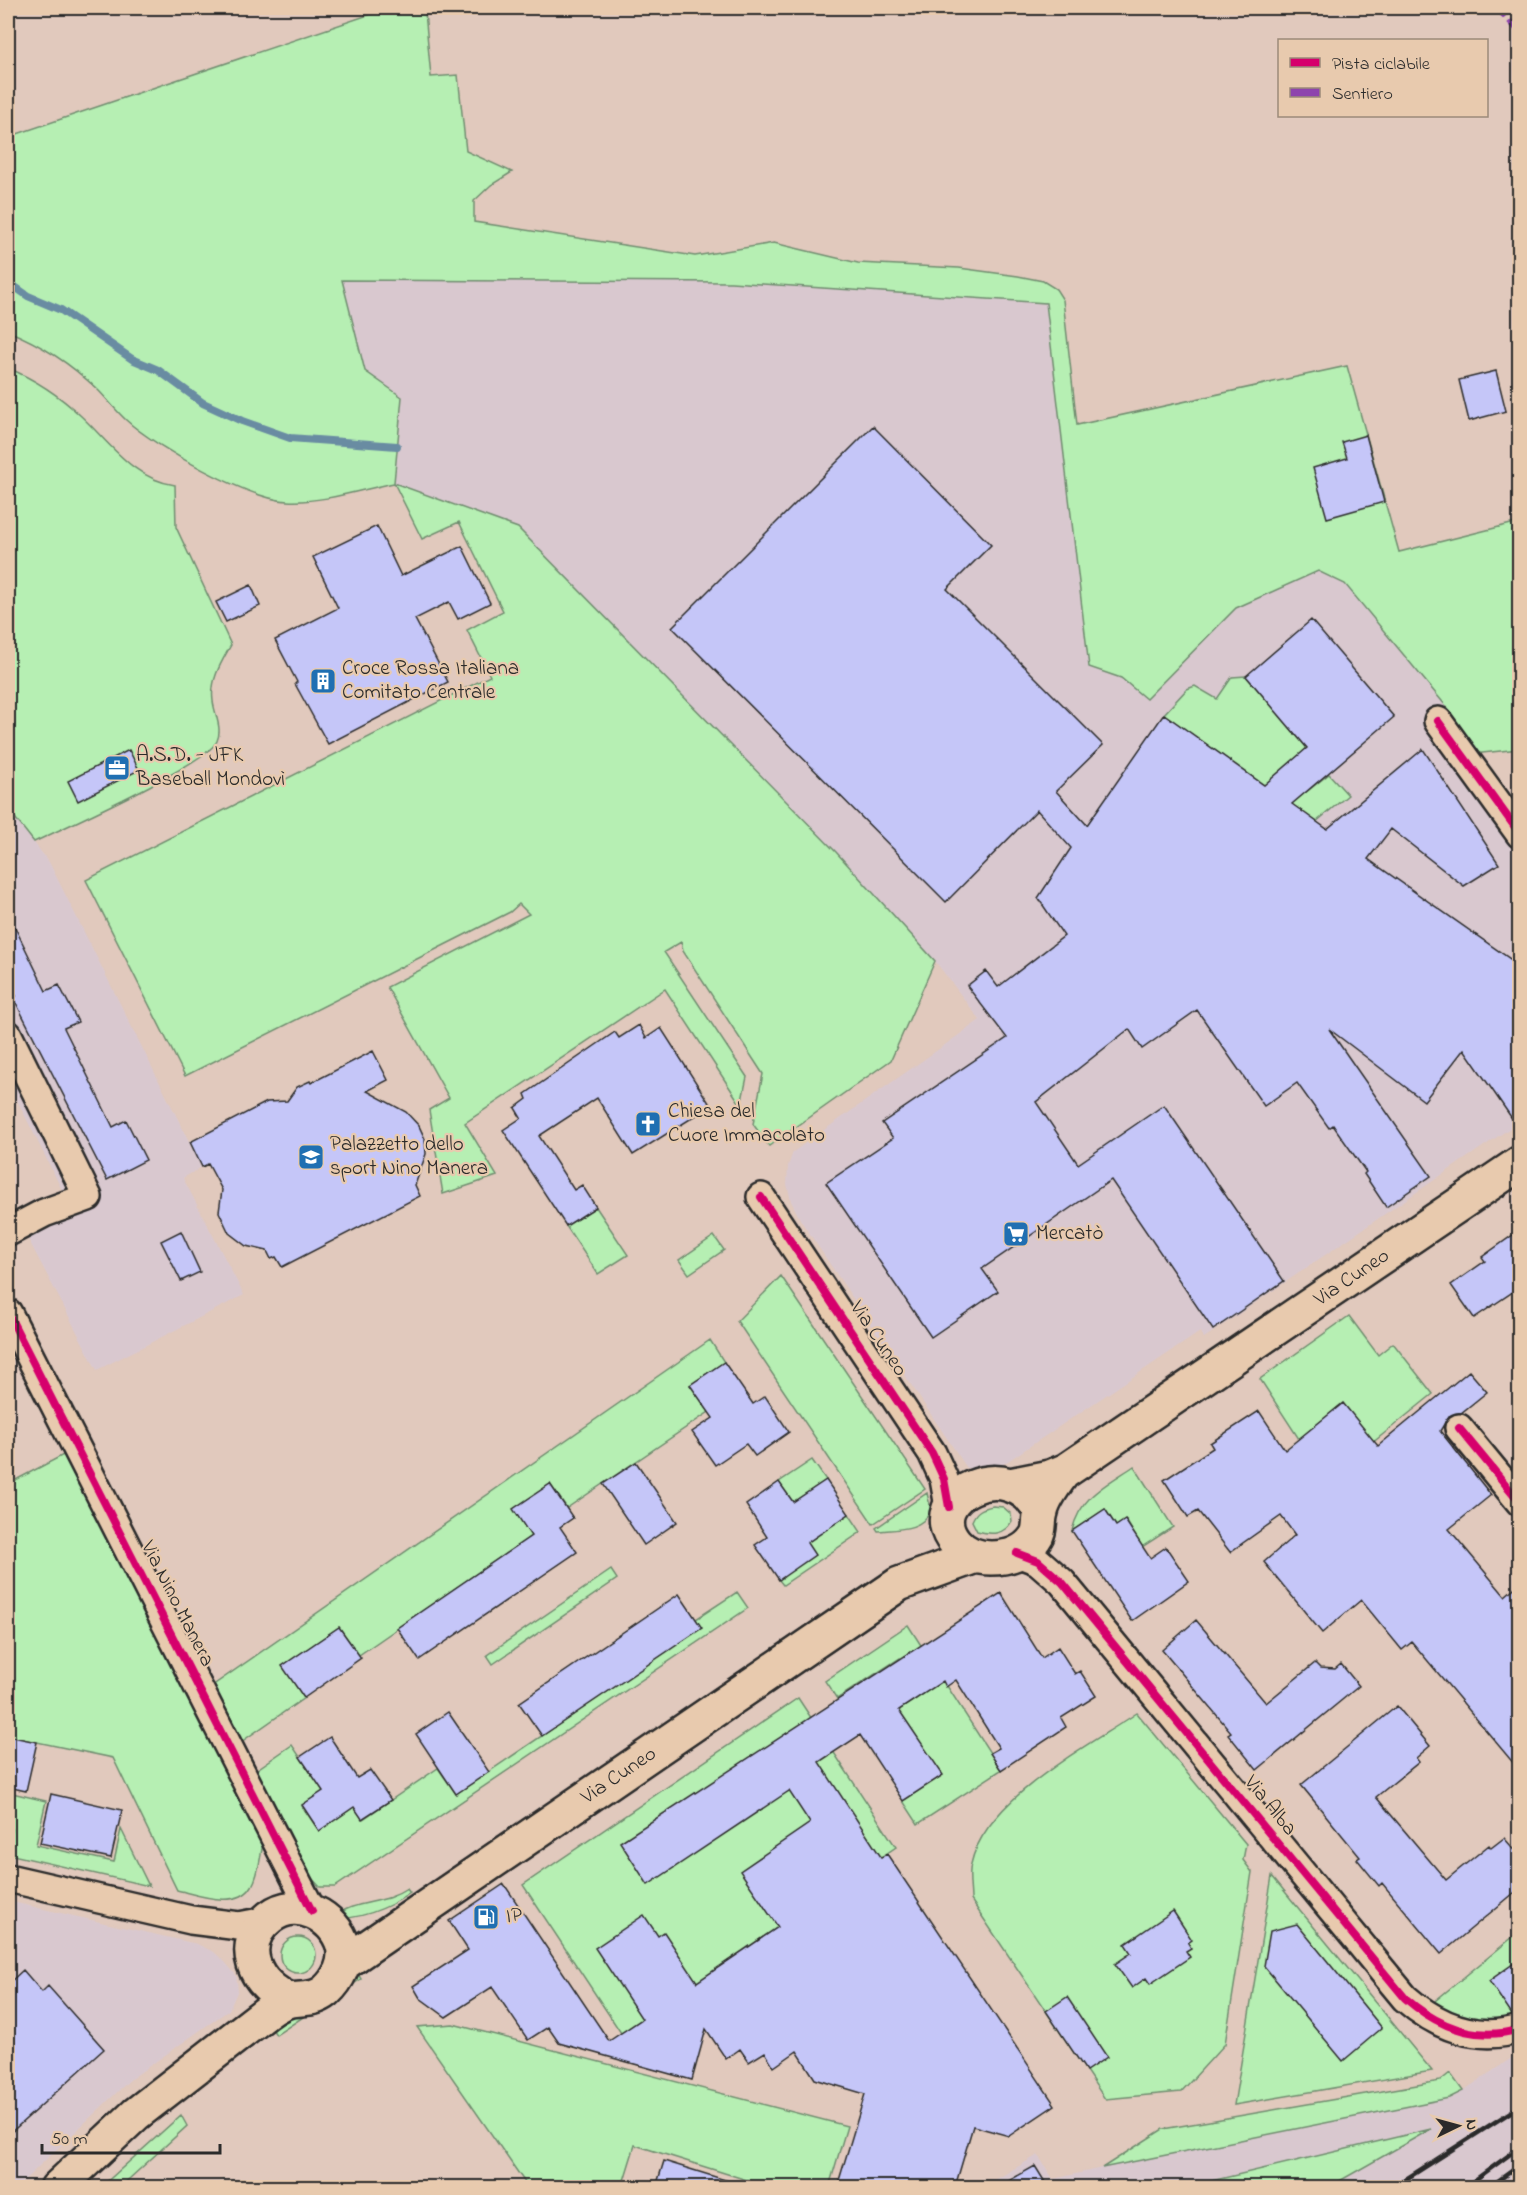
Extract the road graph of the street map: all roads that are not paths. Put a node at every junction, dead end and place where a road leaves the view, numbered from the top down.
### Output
1 (1438, 721) dead end
2 (1520, 834) edge
3 (8, 1035) edge
4 (1520, 1163) edge
5 (761, 1197) dead end
6 (8, 1232) edge
7 (8, 1313) edge
8 (1459, 1428) dead end
9 (932, 1453) junction
10 (1064, 1473) junction
11 (1010, 1485) junction
12 (975, 1486) junction
13 (1520, 1502) edge
14 (948, 1515) junction
15 (1040, 1519) junction
16 (1017, 1553) junction
17 (976, 1556) junction
18 (1062, 1582) junction
19 (899, 1584) junction
20 (280, 1847) junction
21 (8, 1878) edge
22 (429, 1906) junction
23 (323, 1918) junction
24 (268, 1919) junction
25 (191, 1920) junction
26 (343, 1964) junction
27 (257, 1971) junction
28 (291, 2000) junction
29 (1520, 2029) edge
30 (235, 2038) junction
31 (57, 2187) edge

1 - 2 street
3 - 6 street
4 - 10 main road, Via Cuneo
5 - 9 street, Via Cuneo
7 - 20 street, Via Nino Manera
8 - 13 street
9 - 12 street, Via Cuneo
9 - 14 street, Via Cuneo
10 - 11 main road, Via Cuneo
10 - 15 main road, Via Cuneo
11 - 12 main road, Via Cuneo
11 - 15 main road
12 - 14 main road, Via Cuneo
14 - 17 main road, Via Cuneo
14 - 19 main road, Via Cuneo
15 - 16 main road, Via Cuneo
15 - 18 street, Via Alba
16 - 17 main road, Via Cuneo
16 - 18 street, Via Alba
17 - 19 main road, Via Cuneo
18 - 29 street, Via Alba
19 - 22 main road, Via Cuneo
20 - 23 street, Via Nino Manera
20 - 24 street, Via Nino Manera
21 - 25 street
22 - 23 main road, Via Cuneo
22 - 26 main road, Via Cuneo
23 - 24 main road, Via Cuneo
23 - 26 main road
24 - 25 street
24 - 27 main road, Via Cuneo
25 - 27 street
26 - 28 main road, Via Cuneo
27 - 28 main road
27 - 30 main road, Via Cuneo
28 - 30 main road, Via Cuneo
30 - 31 main road, Via Cuneo

